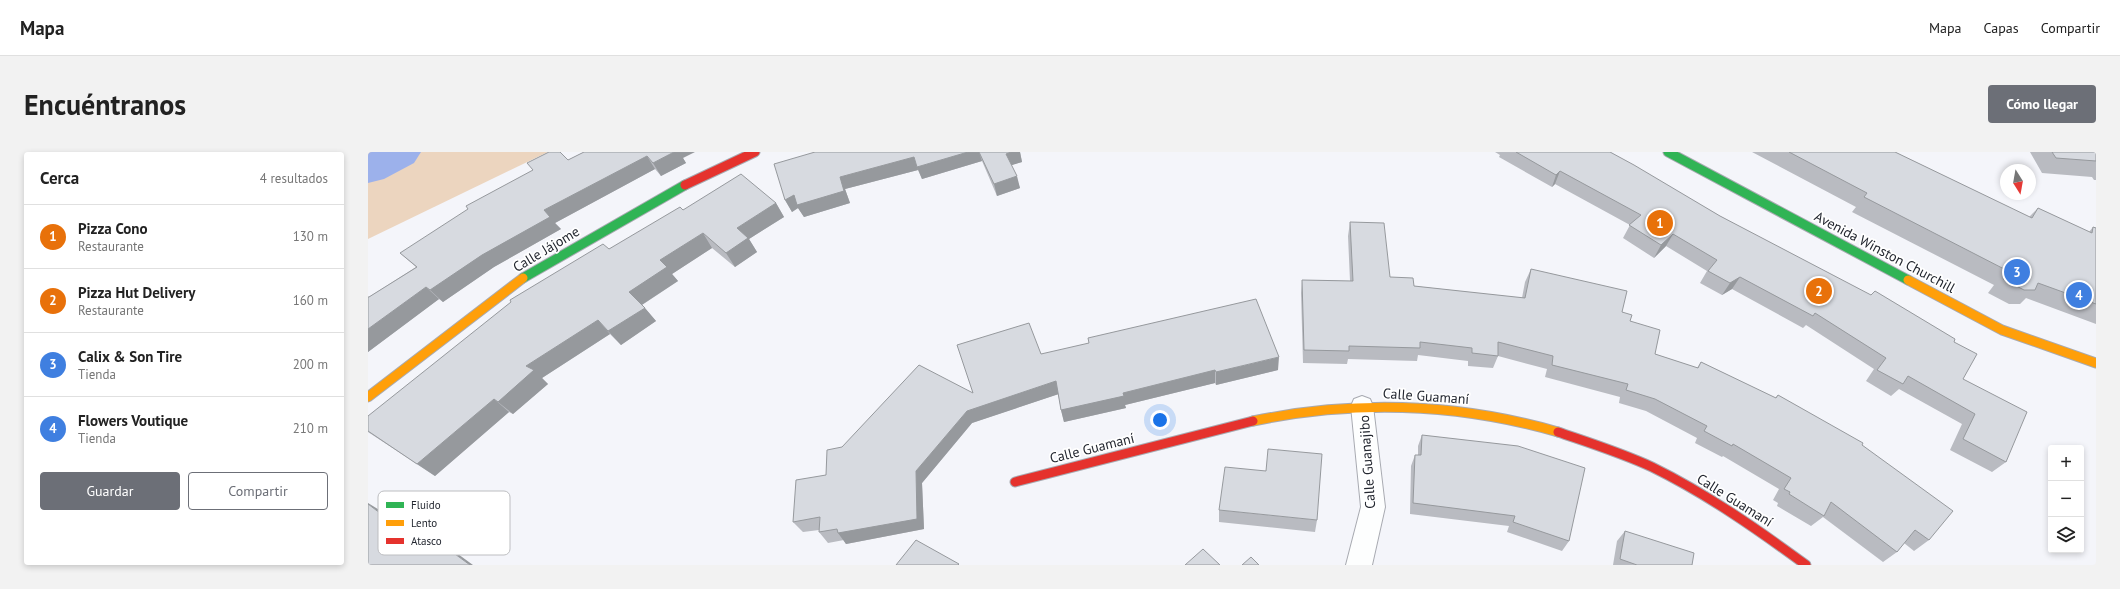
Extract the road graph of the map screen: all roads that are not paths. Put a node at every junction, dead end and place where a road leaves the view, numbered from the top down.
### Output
1 (755, 152) edge
2 (1668, 152) edge
3 (2096, 363) edge
4 (368, 397) edge
5 (1362, 406) junction
6 (1016, 482) dead end
7 (1359, 565) edge
8 (1806, 565) edge

1 - 4 street, Calle Jájome
2 - 3 street, Avenida Winston Churchill
5 - 6 street, Calle Guamaní
5 - 7 street, Calle Guanajibo
5 - 8 street, Calle Guamaní

